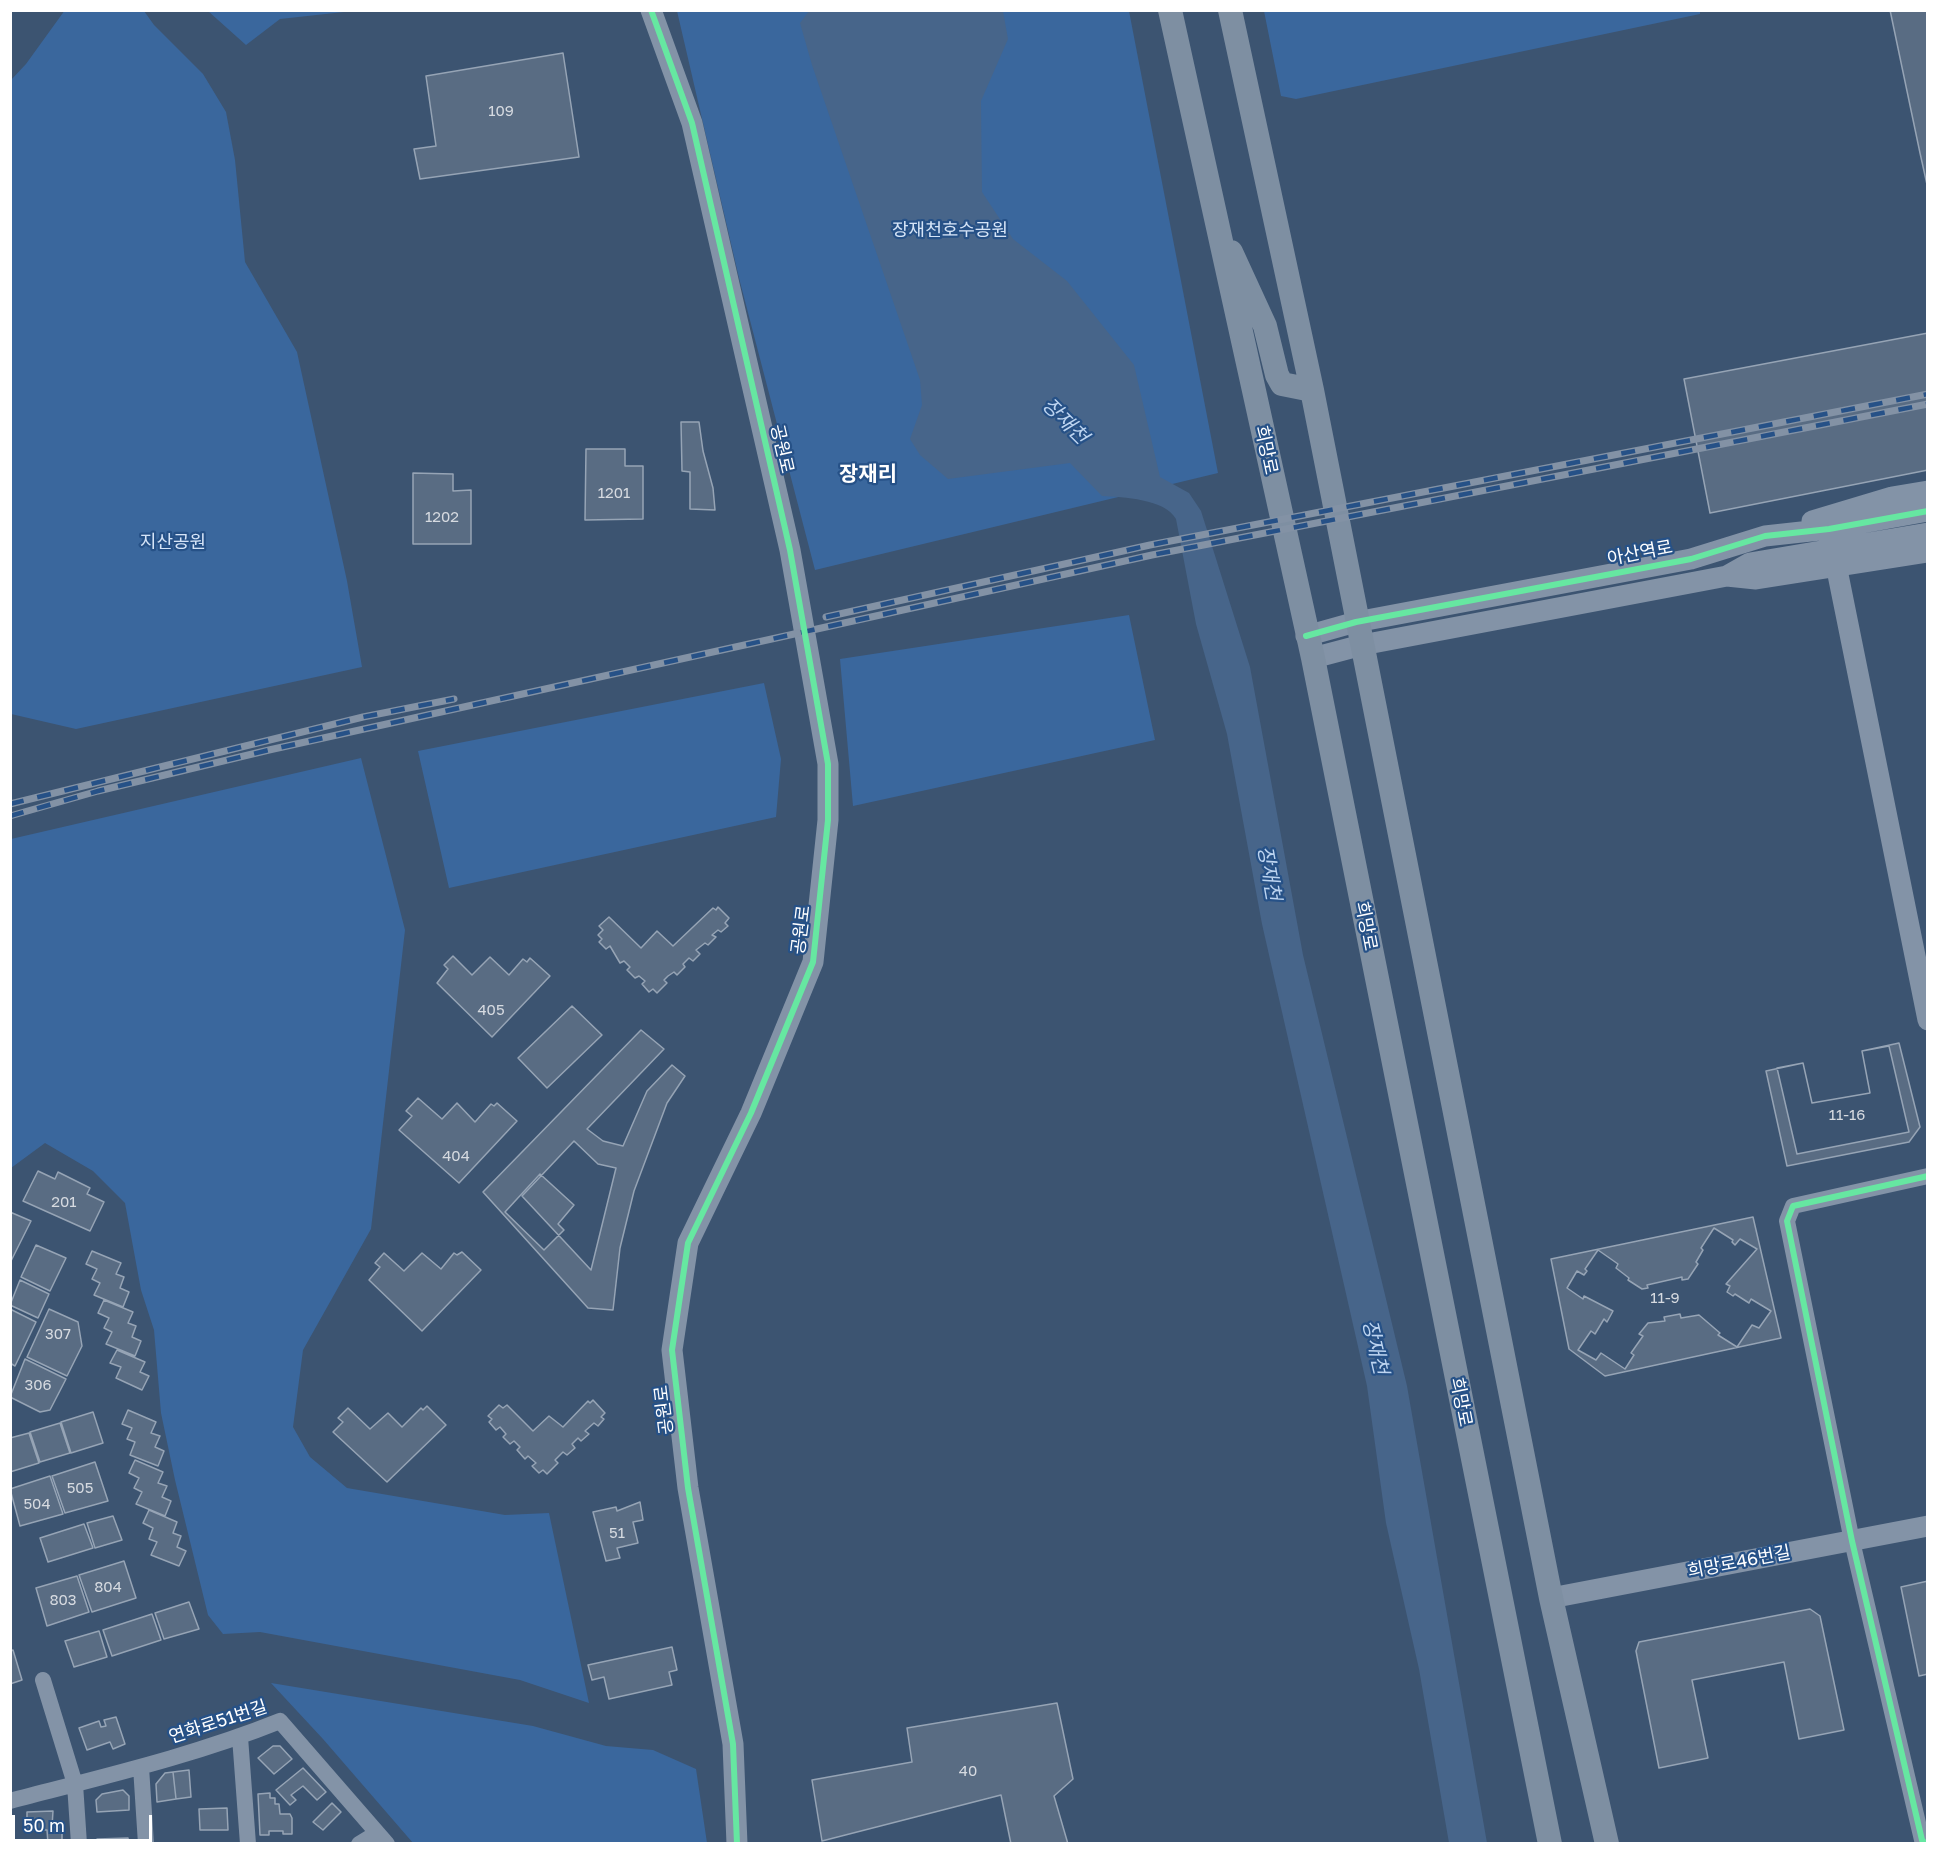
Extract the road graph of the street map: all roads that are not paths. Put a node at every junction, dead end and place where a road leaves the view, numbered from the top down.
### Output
1 (651, 10) edge
2 (1170, 10) edge
3 (1230, 10) edge
4 (1217, 226) junction
5 (1312, 390) junction
6 (1928, 491) edge
7 (1928, 511) edge
8 (1928, 534) edge
9 (1765, 536) junction
10 (1833, 548) junction
11 (1928, 552) edge
12 (1356, 622) junction
13 (1362, 645) junction
14 (1309, 647) junction
15 (1928, 1020) edge
16 (1928, 1176) edge
17 (1928, 1526) edge
18 (1852, 1541) junction
19 (1551, 1598) junction
20 (43, 1680) dead end
21 (240, 1737) junction
22 (141, 1767) junction
23 (75, 1784) junction
24 (10, 1801) edge
25 (382, 1838) edge
26 (79, 1844) edge
27 (146, 1844) edge
28 (248, 1844) edge
29 (358, 1844) edge
30 (737, 1844) edge
31 (1550, 1844) edge
32 (1607, 1844) edge
33 (1926, 1844) edge

1 - 30 street, 공원로
2 - 4 main road, 희망로
3 - 5 main road
4 - 5 main road
4 - 14 main road, 희망로
5 - 12 main road
6 - 9 street
7 - 10 street, 아산역로
8 - 10 street, 아산역로
9 - 10 street, 아산역로
9 - 12 street, 아산역로
10 - 11 street
10 - 13 street, 아산역로
10 - 15 street
12 - 13 main road
12 - 14 street, 아산역로
13 - 14 street, 아산역로
13 - 19 main road
14 - 31 main road, 희망로
16 - 18 street
17 - 18 street, 희망로46번길
18 - 19 street, 희망로46번길
18 - 33 street
19 - 32 main road
20 - 23 street
21 - 22 street, 연화로51번길
21 - 25 street, 연화로51번길
21 - 28 street
22 - 23 street, 연화로51번길
22 - 27 street
23 - 24 street, 연화로51번길
23 - 26 street
25 - 29 street

